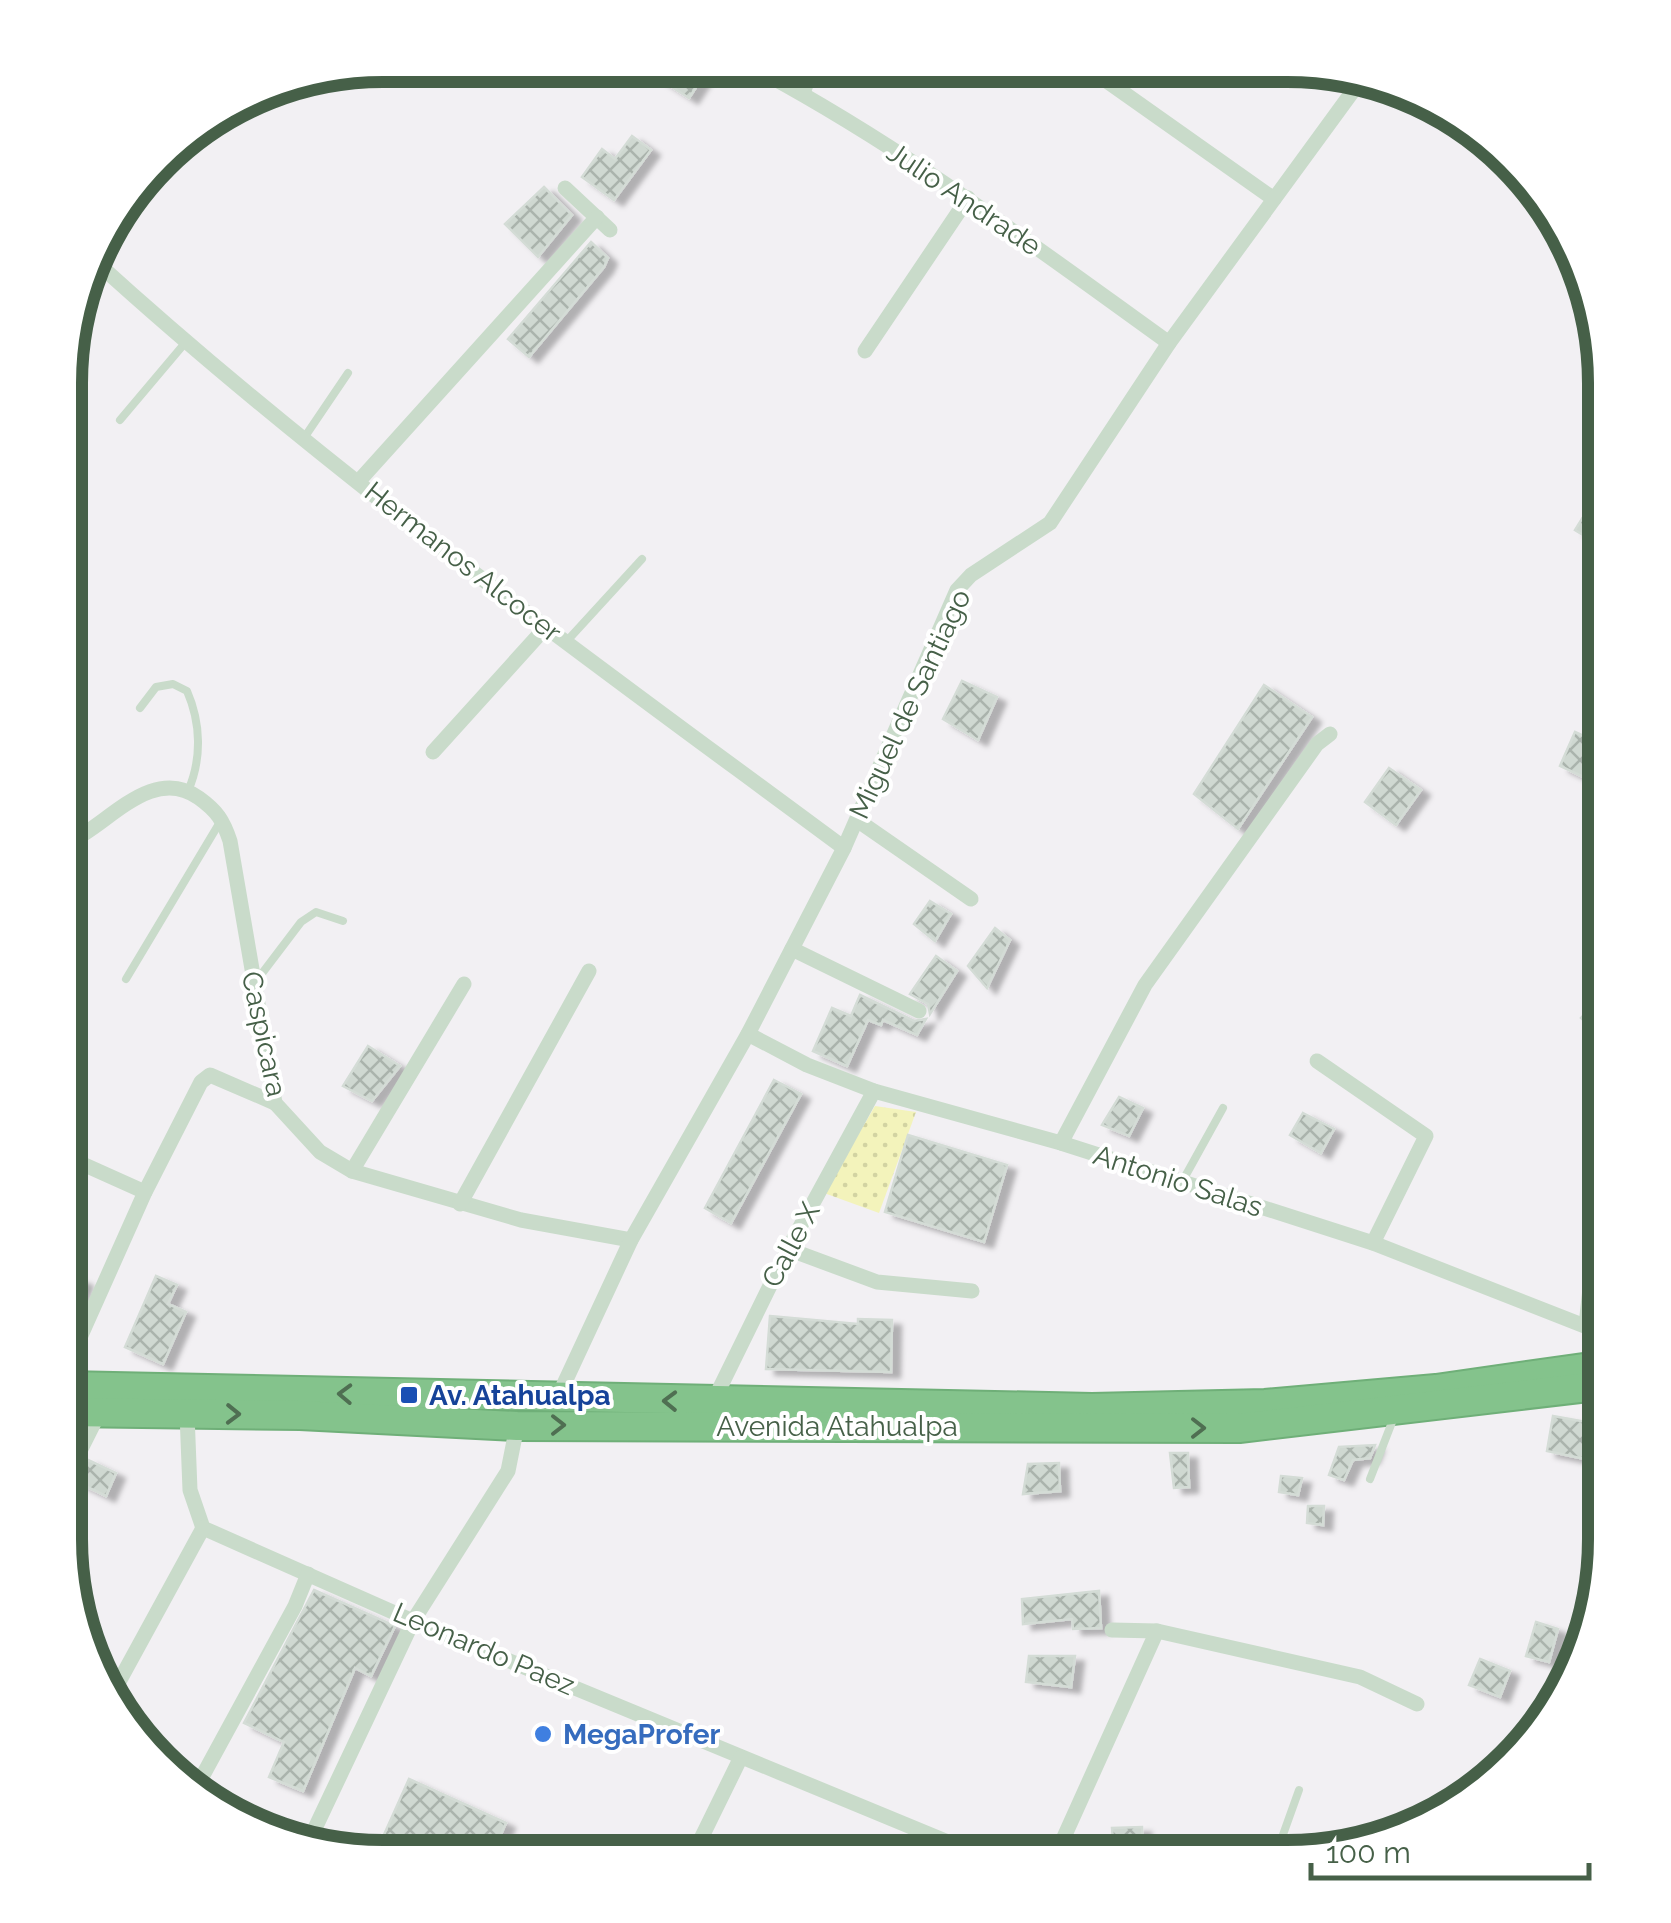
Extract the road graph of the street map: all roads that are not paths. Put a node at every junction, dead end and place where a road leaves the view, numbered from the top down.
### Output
1 (784, 83) edge
2 (807, 83) edge
3 (1111, 83) edge
4 (1353, 91) edge
5 (803, 93) junction
6 (565, 188) dead end
7 (968, 198) junction
8 (1274, 199) junction
9 (597, 217) junction
10 (610, 230) dead end
11 (104, 270) edge
12 (184, 342) junction
13 (1170, 343) junction
14 (865, 351) dead end
15 (348, 373) dead end
16 (120, 420) dead end
17 (304, 438) junction
18 (358, 482) junction
19 (642, 559) dead end
20 (546, 627) junction
21 (566, 642) junction
22 (140, 708) dead end
23 (1330, 734) dead end
24 (433, 752) dead end
25 (188, 791) junction
26 (223, 818) junction
27 (857, 820) junction
28 (83, 833) edge
29 (844, 848) junction
30 (971, 899) dead end
31 (344, 921) dead end
32 (792, 949) junction
33 (588, 971) dead end
34 (126, 979) dead end
35 (254, 983) junction
36 (464, 984) dead end
37 (919, 1011) dead end
38 (748, 1034) junction
39 (1317, 1061) dead end
40 (874, 1091) junction
41 (276, 1103) junction
42 (1223, 1108) dead end
43 (1060, 1143) junction
44 (83, 1164) edge
45 (352, 1170) junction
46 (1182, 1182) junction
47 (145, 1192) junction
48 (460, 1204) junction
49 (631, 1240) junction
50 (1373, 1243) junction
51 (788, 1249) junction
52 (972, 1291) dead end
53 (1588, 1307) edge
54 (1586, 1325) joint
55 (83, 1332) edge
56 (1588, 1368) edge
57 (83, 1386) edge
58 (1588, 1388) edge
59 (557, 1399) junction
60 (713, 1402) junction
61 (83, 1412) edge
62 (100, 1412) junction
63 (1396, 1413) junction
64 (187, 1414) junction
65 (518, 1426) junction
66 (83, 1446) edge
67 (1370, 1479) dead end
68 (203, 1528) junction
69 (308, 1574) junction
70 (414, 1621) junction
71 (1112, 1630) dead end
72 (1157, 1631) junction
73 (119, 1682) edge
74 (1417, 1704) dead end
75 (741, 1757) junction
76 (201, 1779) edge
77 (1298, 1790) dead end
78 (313, 1832) edge
79 (700, 1840) edge
80 (943, 1840) edge
81 (1063, 1840) edge
82 (1281, 1840) edge

1 - 5 street, Julio Andrade
2 - 5 street
3 - 8 street
4 - 8 street, Miguel de Santiago
5 - 7 street, Julio Andrade
6 - 9 street
7 - 13 street, Julio Andrade
7 - 14 street
8 - 13 street, Miguel de Santiago
9 - 10 street
9 - 18 street
11 - 12 street, Hermanos Alcocer
12 - 16 lane
12 - 17 street, Hermanos Alcocer
13 - 27 street, Miguel de Santiago
15 - 17 lane
17 - 18 street, Hermanos Alcocer
18 - 20 street, Hermanos Alcocer
19 - 21 lane
20 - 21 street, Hermanos Alcocer
20 - 24 street
21 - 29 street, Hermanos Alcocer
22 - 25 lane
23 - 43 street
25 - 26 street
25 - 28 street
26 - 34 lane
26 - 35 street, Caspicara
27 - 29 street, Miguel de Santiago
27 - 30 street
29 - 32 street, Miguel de Santiago
31 - 35 lane
32 - 37 street
32 - 38 street, Miguel de Santiago
33 - 48 street
35 - 41 street, Caspicara
36 - 45 street
38 - 40 street, Antonio Salas
38 - 49 street, Miguel de Santiago
39 - 50 street
40 - 43 street, Antonio Salas
40 - 51 street, Calle X
41 - 45 street, Caspicara
41 - 47 street
42 - 46 lane
43 - 46 street, Antonio Salas
44 - 47 street
45 - 48 street, Caspicara
46 - 50 street, Antonio Salas
47 - 55 street
48 - 49 street, Caspicara
49 - 59 street, Miguel de Santiago
50 - 54 street, Antonio Salas
51 - 52 street
51 - 60 street, Calle X
53 - 54 street
56 - 60 highway, Avenida Atahualpa
59 -> 57 highway, Avenida Atahualpa
58 - 63 highway, Avenida Atahualpa
60 -> 59 highway, Avenida Atahualpa
61 - 62 highway, Avenida Atahualpa
62 - 64 highway, Avenida Atahualpa
62 - 66 street
65 -> 63 highway, Avenida Atahualpa
63 - 67 lane
64 -> 65 highway, Avenida Atahualpa
64 - 68 street
65 - 70 street
68 - 69 street, Leonardo Paez
68 - 73 street
69 - 70 street, Leonardo Paez
69 - 76 street
70 - 75 street, Leonardo Paez
70 - 78 street
71 - 72 street
72 - 74 street
72 - 81 street
75 - 79 street
75 - 80 street, Leonardo Paez
77 - 82 lane

